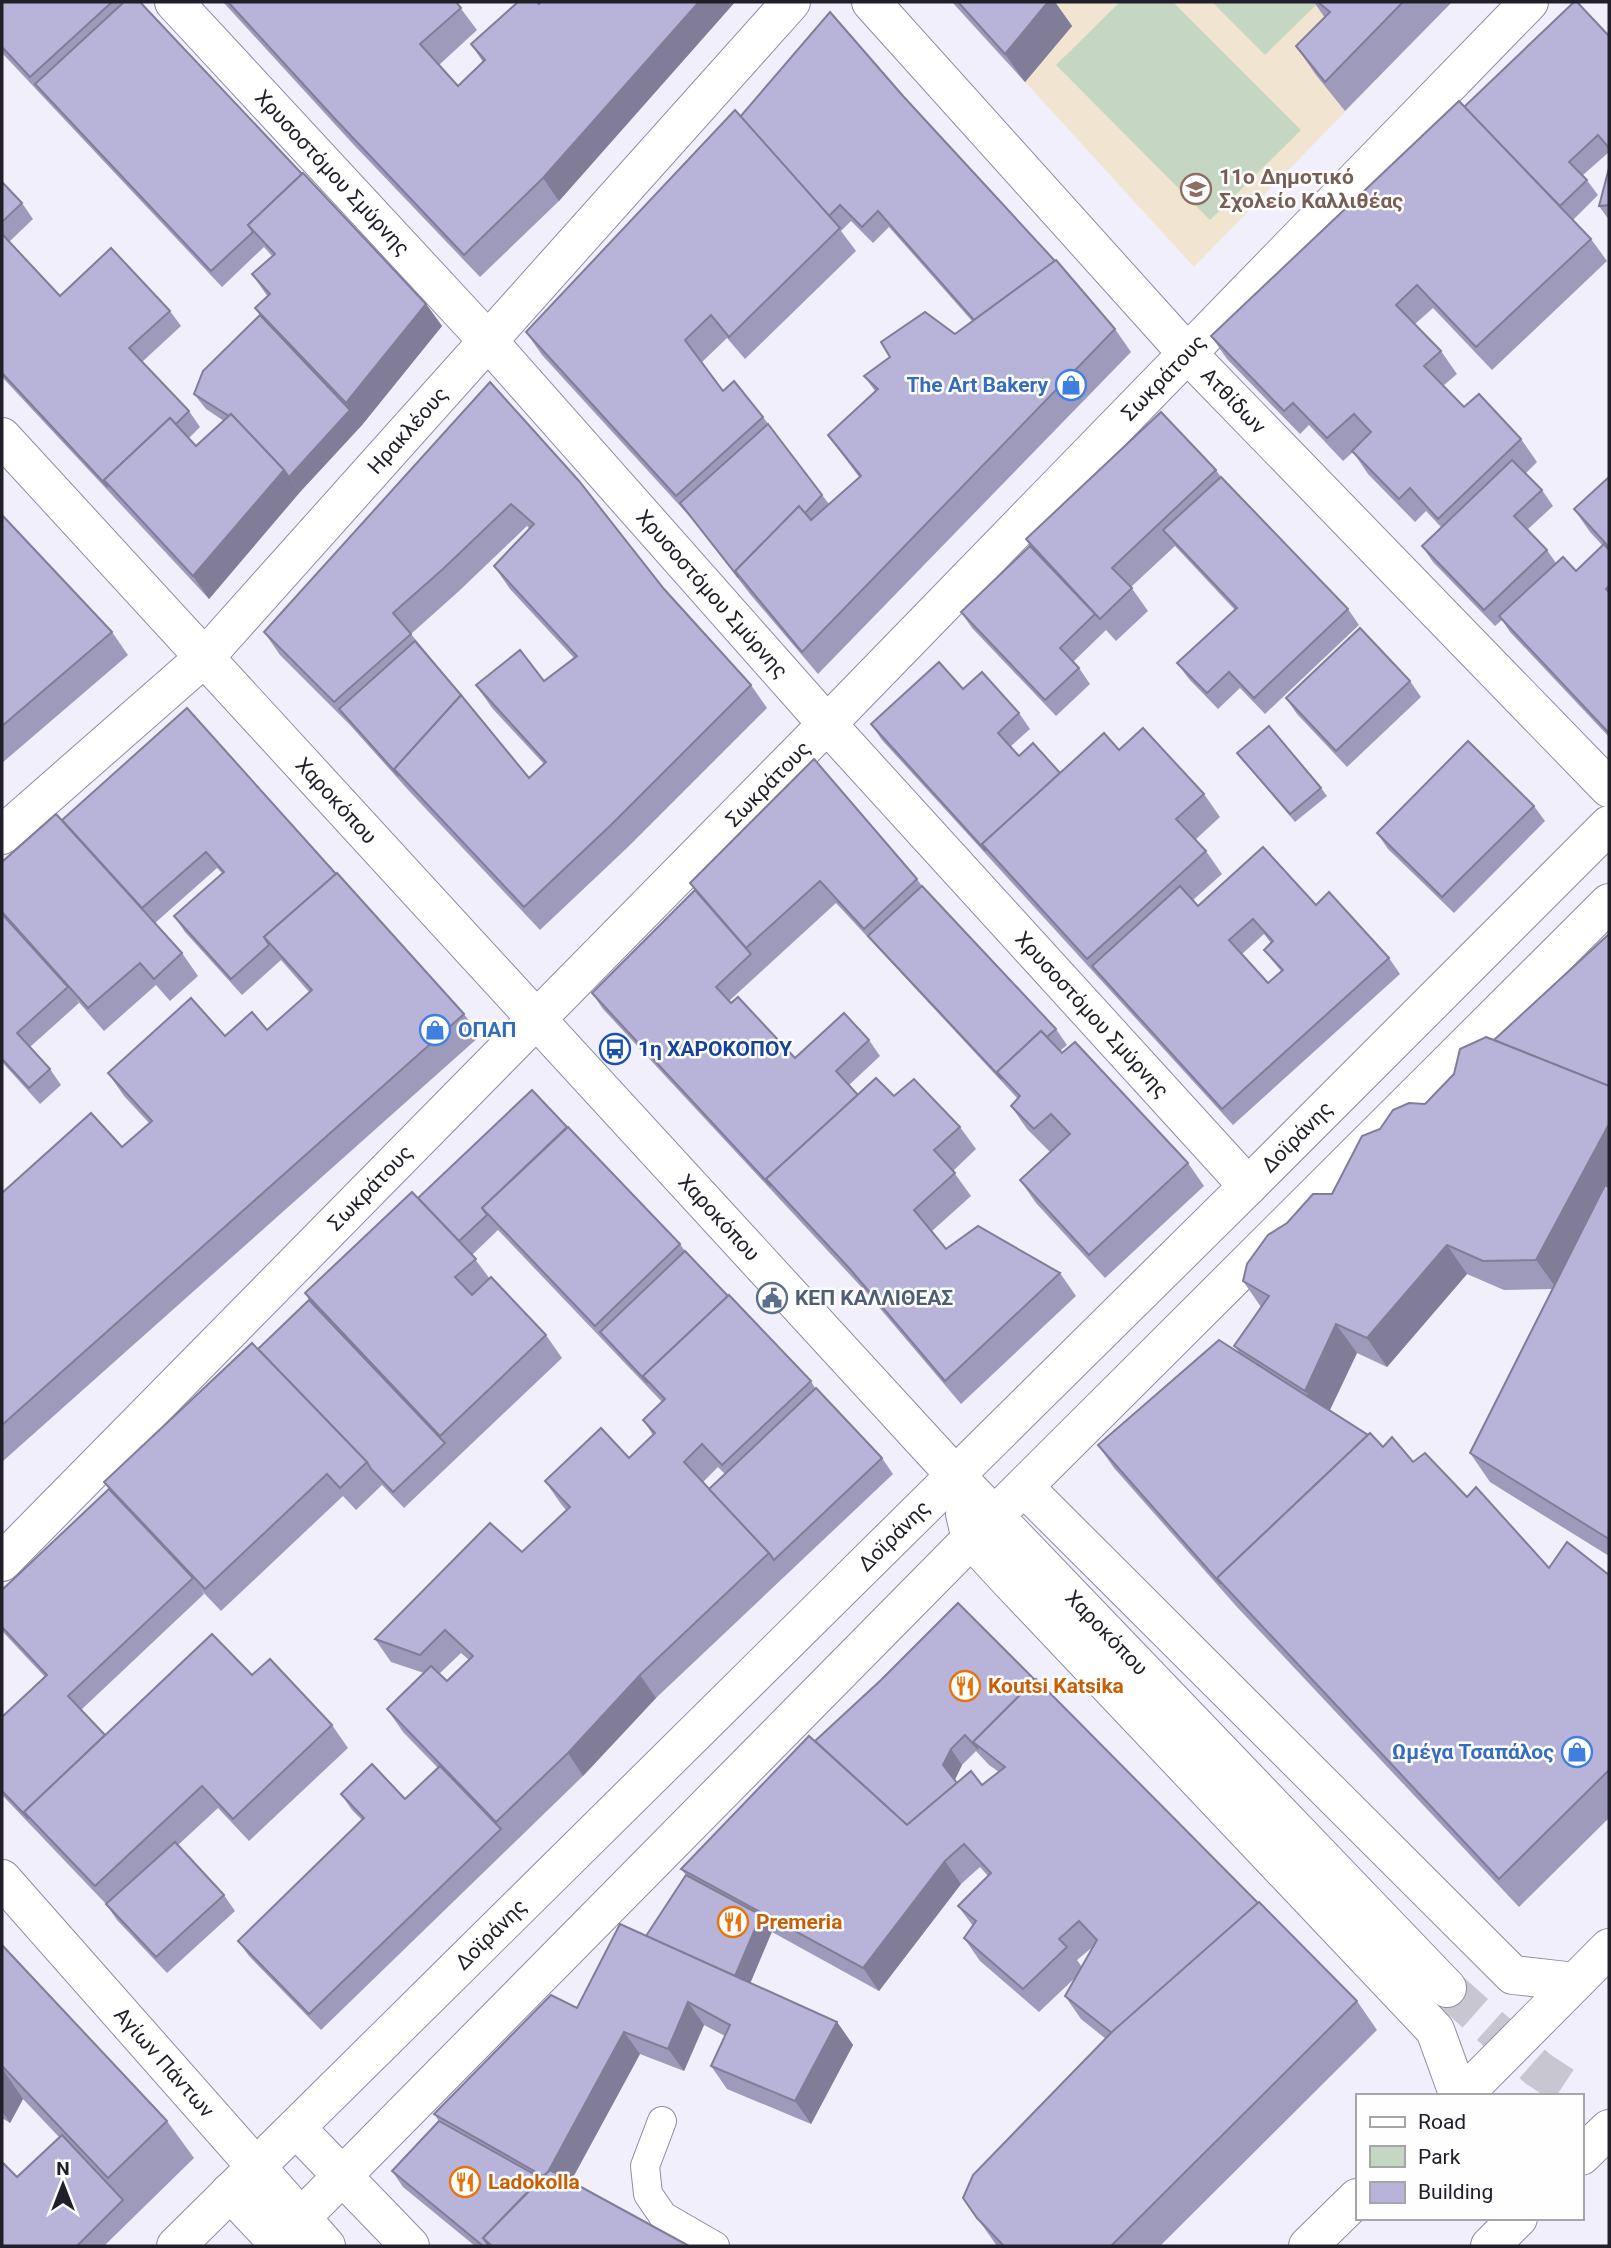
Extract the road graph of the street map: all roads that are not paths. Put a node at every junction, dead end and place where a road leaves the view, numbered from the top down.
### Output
1 (174, 2) edge
2 (791, 2) edge
3 (871, 2) edge
4 (1529, 2) edge
5 (488, 341) junction
6 (1186, 352) junction
7 (2, 437) edge
8 (206, 656) junction
9 (827, 724) junction
10 (1609, 788) edge
11 (1609, 825) edge
12 (2, 835) edge
13 (1609, 903) edge
14 (536, 1019) junction
15 (1248, 1186) junction
16 (956, 1476) junction
17 (1024, 1487) junction
18 (983, 1527) junction
19 (2, 1562) edge
20 (2, 1880) edge
21 (1609, 1948) edge
22 (1575, 1982) junction
23 (1447, 1988) tunnel mouth
24 (1459, 2094) edge
25 (1462, 2094) edge
26 (662, 2121) dead end
27 (296, 2128) junction
28 (1609, 2129) edge
29 (1583, 2154) edge
30 (341, 2176) junction
31 (243, 2180) junction
32 (1356, 2199) edge
33 (1516, 2220) edge
34 (283, 2238) edge
35 (176, 2246) edge
36 (326, 2246) edge
37 (410, 2246) edge
38 (715, 2246) edge
39 (1308, 2246) edge
40 (1490, 2246) edge

1 - 5 main road, Χρυσοστόμου Σμύρνης
2 - 5 main road, Ηρακλέους
3 - 6 main road, Ατθίδων
4 - 6 main road, Σωκράτους
5 - 8 main road, Ηρακλέους
5 - 9 main road, Χρυσοστόμου Σμύρνης
6 - 9 main road, Σωκράτους
6 - 10 main road, Ατθίδων
7 - 8 main road, Χαροκόπου
8 - 12 main road, Ηρακλέους
8 - 14 main road, Χαροκόπου
9 - 14 main road, Σωκράτους
9 - 15 main road, Χρυσοστόμου Σμύρνης
11 - 15 main road, Δοϊράνης
13 - 17 main road
14 - 16 main road, Χαροκόπου
14 - 19 main road, Σωκράτους
15 - 16 main road, Δοϊράνης
16 - 17 main road
16 - 18 main road, Χαροκόπου
16 - 27 main road, Δοϊράνης
17 - 18 main road
17 - 22 main road
18 - 23 main road, Χαροκόπου
18 - 24 main road, Χαροκόπου
18 - 30 main road
20 - 31 main road, Αγίων Πάντων
21 - 22 main road
22 - 25 main road
26 - 38 lane
27 - 30 main road
27 - 31 main road, Δοϊράνης
28 - 29 main road
30 - 34 main road
30 - 37 main road
31 - 34 main road, Αγίων Πάντων
31 - 35 main road, Δοϊράνης
32 - 39 main road
33 - 40 main road
34 - 36 main road, Αγίων Πάντων

